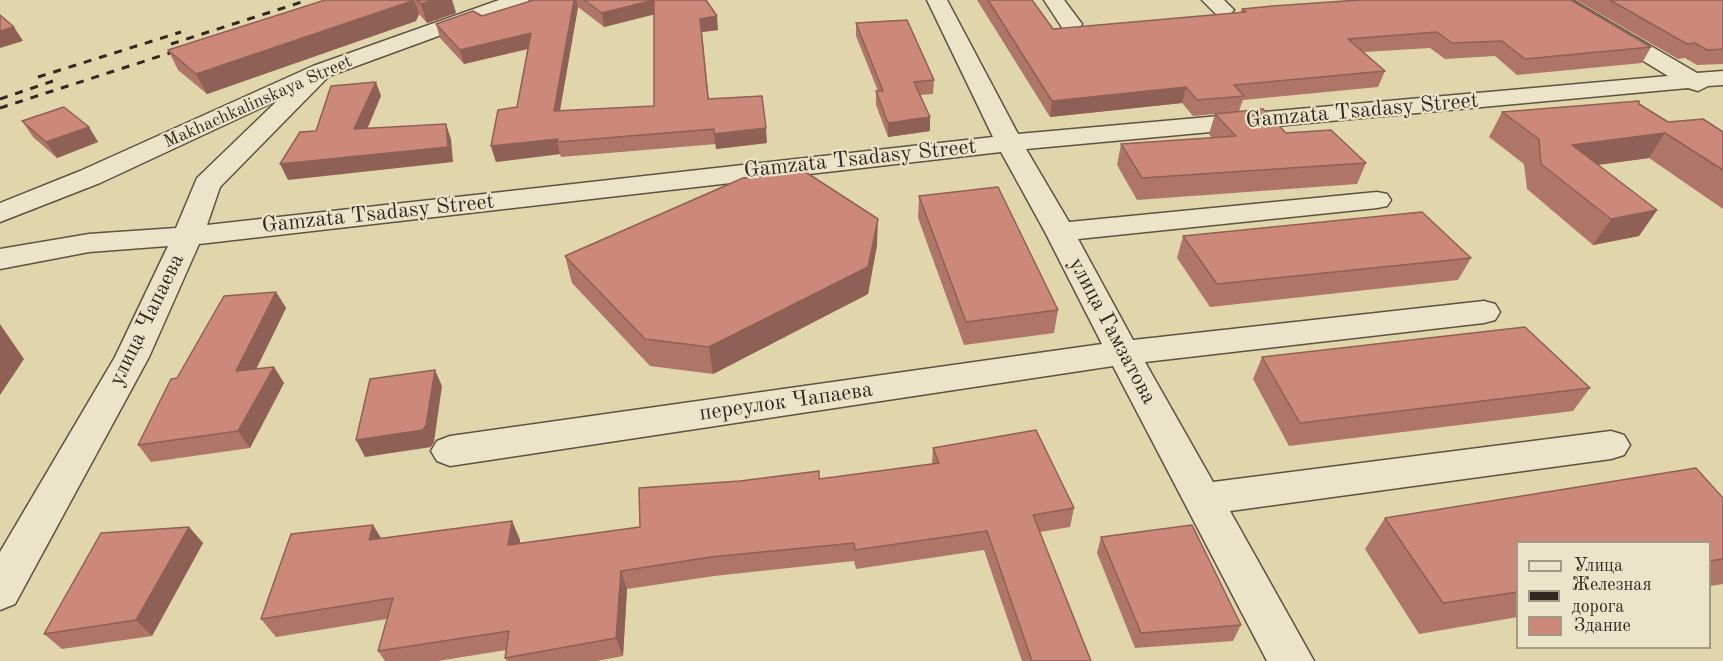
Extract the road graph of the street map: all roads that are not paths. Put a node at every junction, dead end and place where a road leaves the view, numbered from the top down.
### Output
1 (519, 0) edge
2 (937, 0) edge
3 (1054, 0) edge
4 (1557, 0) edge
5 (1071, 24) dead end
6 (321, 70) junction
7 (1723, 78) edge
8 (1693, 81) junction
9 (1723, 98) edge
10 (1009, 142) junction
11 (194, 169) junction
12 (90, 177) junction
13 (1377, 200) dead end
14 (0, 213) edge
15 (1060, 232) junction
16 (188, 236) junction
17 (89, 243) junction
18 (0, 260) edge
19 (1484, 312) dead end
20 (1123, 353) junction
21 (1611, 445) dead end
22 (450, 452) dead end
23 (1203, 499) junction
24 (0, 591) edge
25 (1291, 661) edge

1 - 6 street, Makhachkalinskaya Street
2 - 10 street, улица Гамзатова
3 - 5 street
4 - 8 street
6 - 11 street, улица Чапаева
6 - 12 street, Makhachkalinskaya Street
7 - 8 street, Gamzata Tsadasy Street
8 - 9 street
8 - 10 street, Gamzata Tsadasy Street
10 - 15 street, улица Гамзатова
10 - 16 street, Gamzata Tsadasy Street
11 - 12 street
11 - 16 street, улица Чапаева
11 - 17 street
12 - 14 street, Makhachkalinskaya Street
12 - 17 street
13 - 15 street
15 - 20 street, улица Гамзатова
16 - 17 street, Gamzata Tsadasy Street
16 - 24 street, улица Чапаева
17 - 18 street, Gamzata Tsadasy Street
19 - 20 street, переулок Чапаева
20 - 22 street, переулок Чапаева
20 - 23 street, улица Гамзатова
21 - 23 street
23 - 25 street, улица Гамзатова

